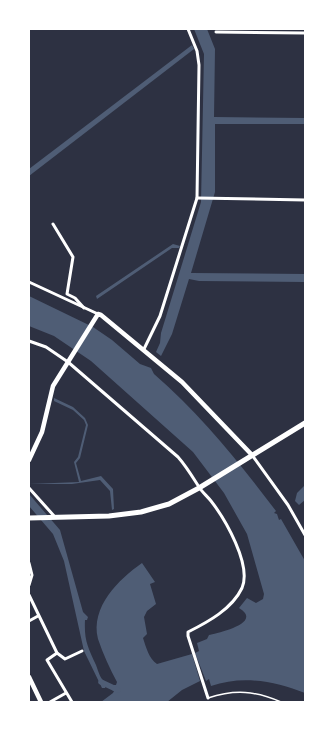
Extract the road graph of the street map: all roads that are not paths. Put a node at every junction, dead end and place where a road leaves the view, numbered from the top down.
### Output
1 (188, 29) edge
2 (216, 32) dead end
3 (305, 33) edge
4 (198, 198) junction
5 (305, 200) edge
6 (53, 224) dead end
7 (29, 282) edge
8 (84, 308) junction
9 (97, 315) junction
10 (29, 341) edge
11 (144, 349) junction
12 (68, 362) junction
13 (305, 423) edge
14 (252, 455) junction
15 (29, 460) edge
16 (29, 488) edge
17 (199, 488) junction
18 (54, 517) junction
19 (29, 518) edge
20 (305, 535) edge
21 (29, 563) edge
22 (29, 585) edge
23 (29, 595) edge
24 (38, 616) junction
25 (29, 621) edge
26 (82, 652) dead end
27 (57, 653) junction
28 (29, 677) edge
29 (66, 693) junction
30 (208, 698) joint
31 (41, 702) edge
32 (50, 702) edge
33 (72, 702) edge
34 (282, 702) edge

1 - 4 street
2 - 3 street
4 - 5 street
4 - 11 street
6 - 8 street
7 - 8 street
8 - 9 street
9 - 11 main road
9 - 12 main road
10 - 12 street
11 - 14 main road
12 - 15 main road
12 - 17 street
13 - 14 main road
14 - 17 main road
14 - 20 street
16 - 18 street
17 - 18 main road
17 - 30 street
18 - 19 main road
21 - 22 street
23 - 24 street
24 - 25 street
24 - 27 street
26 - 27 street
27 - 29 street
28 - 31 main road
29 - 32 street
29 - 33 street
30 - 34 lane

